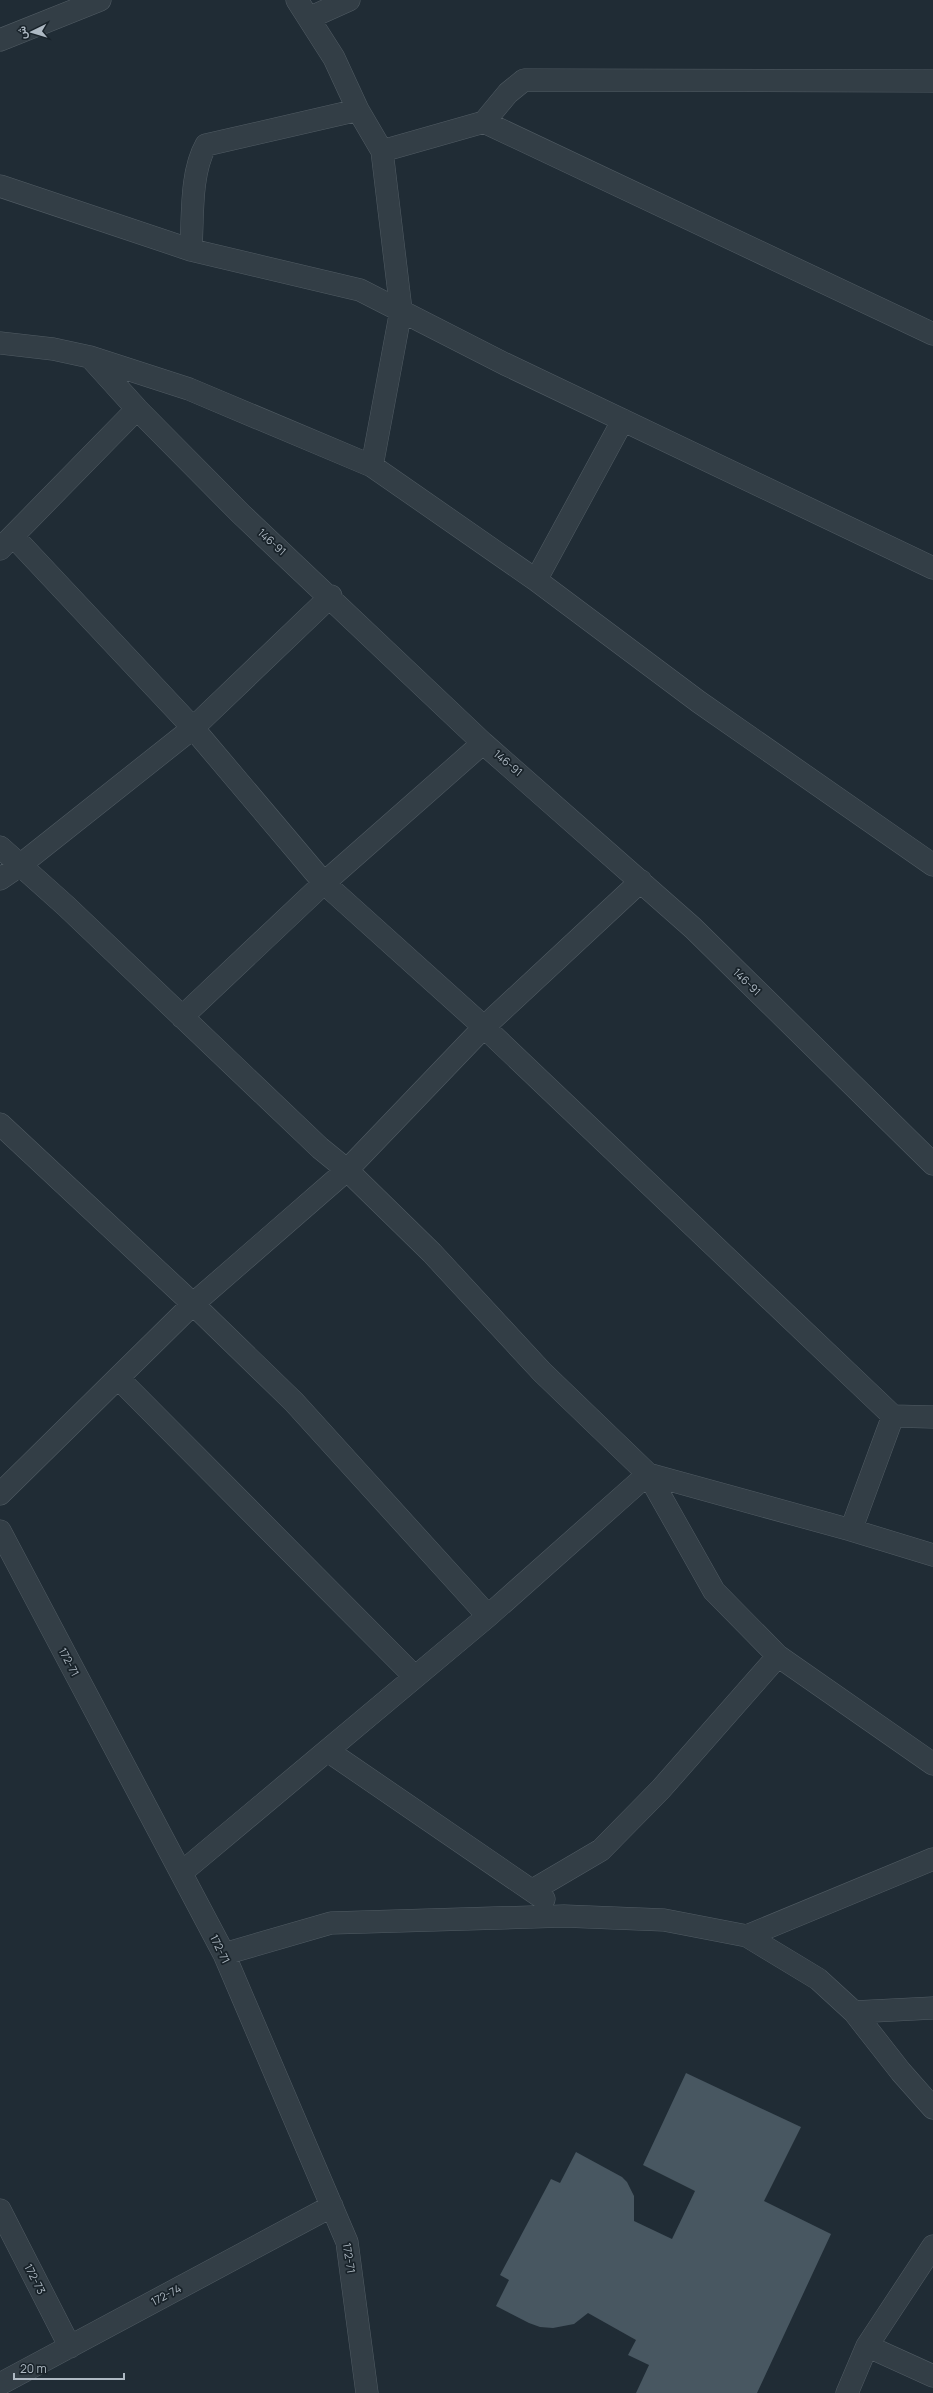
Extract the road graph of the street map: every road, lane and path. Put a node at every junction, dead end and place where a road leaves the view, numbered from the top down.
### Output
1 (100, 0) edge
2 (297, 0) edge
3 (349, 0) edge
4 (309, 18) junction
5 (0, 40) edge
6 (933, 81) edge
7 (358, 110) junction
8 (484, 122) junction
9 (382, 151) junction
10 (0, 186) edge
11 (191, 250) junction
12 (401, 310) junction
13 (933, 334) edge
14 (0, 343) edge
15 (90, 357) junction
16 (137, 409) junction
17 (623, 420) junction
18 (372, 466) junction
19 (6, 543) edge
20 (933, 568) edge
21 (536, 580) junction
22 (331, 596) junction
23 (193, 728) junction
24 (483, 743) junction
25 (0, 847) edge
26 (933, 865) edge
27 (19, 866) junction
28 (0, 878) edge
29 (641, 881) junction
30 (324, 883) junction
31 (182, 1017) junction
32 (484, 1027) junction
33 (0, 1124) edge
34 (933, 1164) edge
35 (347, 1170) junction
36 (193, 1304) junction
37 (118, 1378) junction
38 (893, 1416) junction
39 (933, 1417) edge
40 (648, 1474) junction
41 (0, 1494) edge
42 (851, 1530) junction
43 (0, 1531) edge
44 (933, 1555) edge
45 (488, 1616) junction
46 (778, 1656) junction
47 (415, 1677) junction
48 (328, 1751) junction
49 (933, 1763) edge
50 (933, 1859) edge
51 (181, 1873) junction
52 (534, 1890) junction
53 (564, 1916) junction
54 (747, 1936) junction
55 (224, 1954) junction
56 (933, 2008) edge
57 (854, 2012) junction
58 (933, 2108) edge
59 (332, 2206) junction
60 (0, 2210) edge
61 (933, 2246) edge
62 (867, 2346) junction
63 (70, 2347) junction
64 (933, 2376) edge
65 (0, 2384) edge
66 (367, 2393) edge
67 (847, 2393) edge

1 - 5 street
2 - 4 street
3 - 4 street
4 - 7 street
6 - 8 street
7 - 9 street
7 - 11 street
8 - 9 street
8 - 13 street
9 - 12 street
10 - 11 street
11 - 12 street
12 - 17 street
12 - 18 street
14 - 15 street
15 - 16 street, 146-91
15 - 18 street
16 - 19 street
16 - 22 street, 146-91
17 - 20 street
17 - 21 street
18 - 21 street
19 - 23 street
21 - 26 street
22 - 23 street
22 - 24 street, 146-91
23 - 27 street
23 - 30 street
24 - 29 street, 146-91
24 - 30 street
25 - 27 street
27 - 28 street
27 - 31 street
29 - 32 street
29 - 34 street, 146-91
30 - 31 street
30 - 32 street
31 - 35 street
32 - 35 street
32 - 38 street
33 - 36 street
35 - 36 street
35 - 40 street
36 - 37 street
36 - 45 street
37 - 41 street
37 - 47 street
38 - 39 street
38 - 42 street
40 - 42 street
40 - 45 street
40 - 46 street
42 - 44 street
43 - 51 street, 172-71
45 - 47 street
46 - 49 street
46 - 52 street
47 - 48 street
48 - 51 street
48 - 52 street
50 - 54 street
51 - 55 street, 172-71
52 - 53 street
53 - 54 street
53 - 55 street
54 - 57 street
55 - 59 street, 172-71
56 - 57 street
57 - 58 street
59 - 63 street, 172-74
59 - 66 street, 172-71
60 - 63 street, 172-73
61 - 62 street
62 - 64 street
62 - 67 street
63 - 65 street, 172-74

